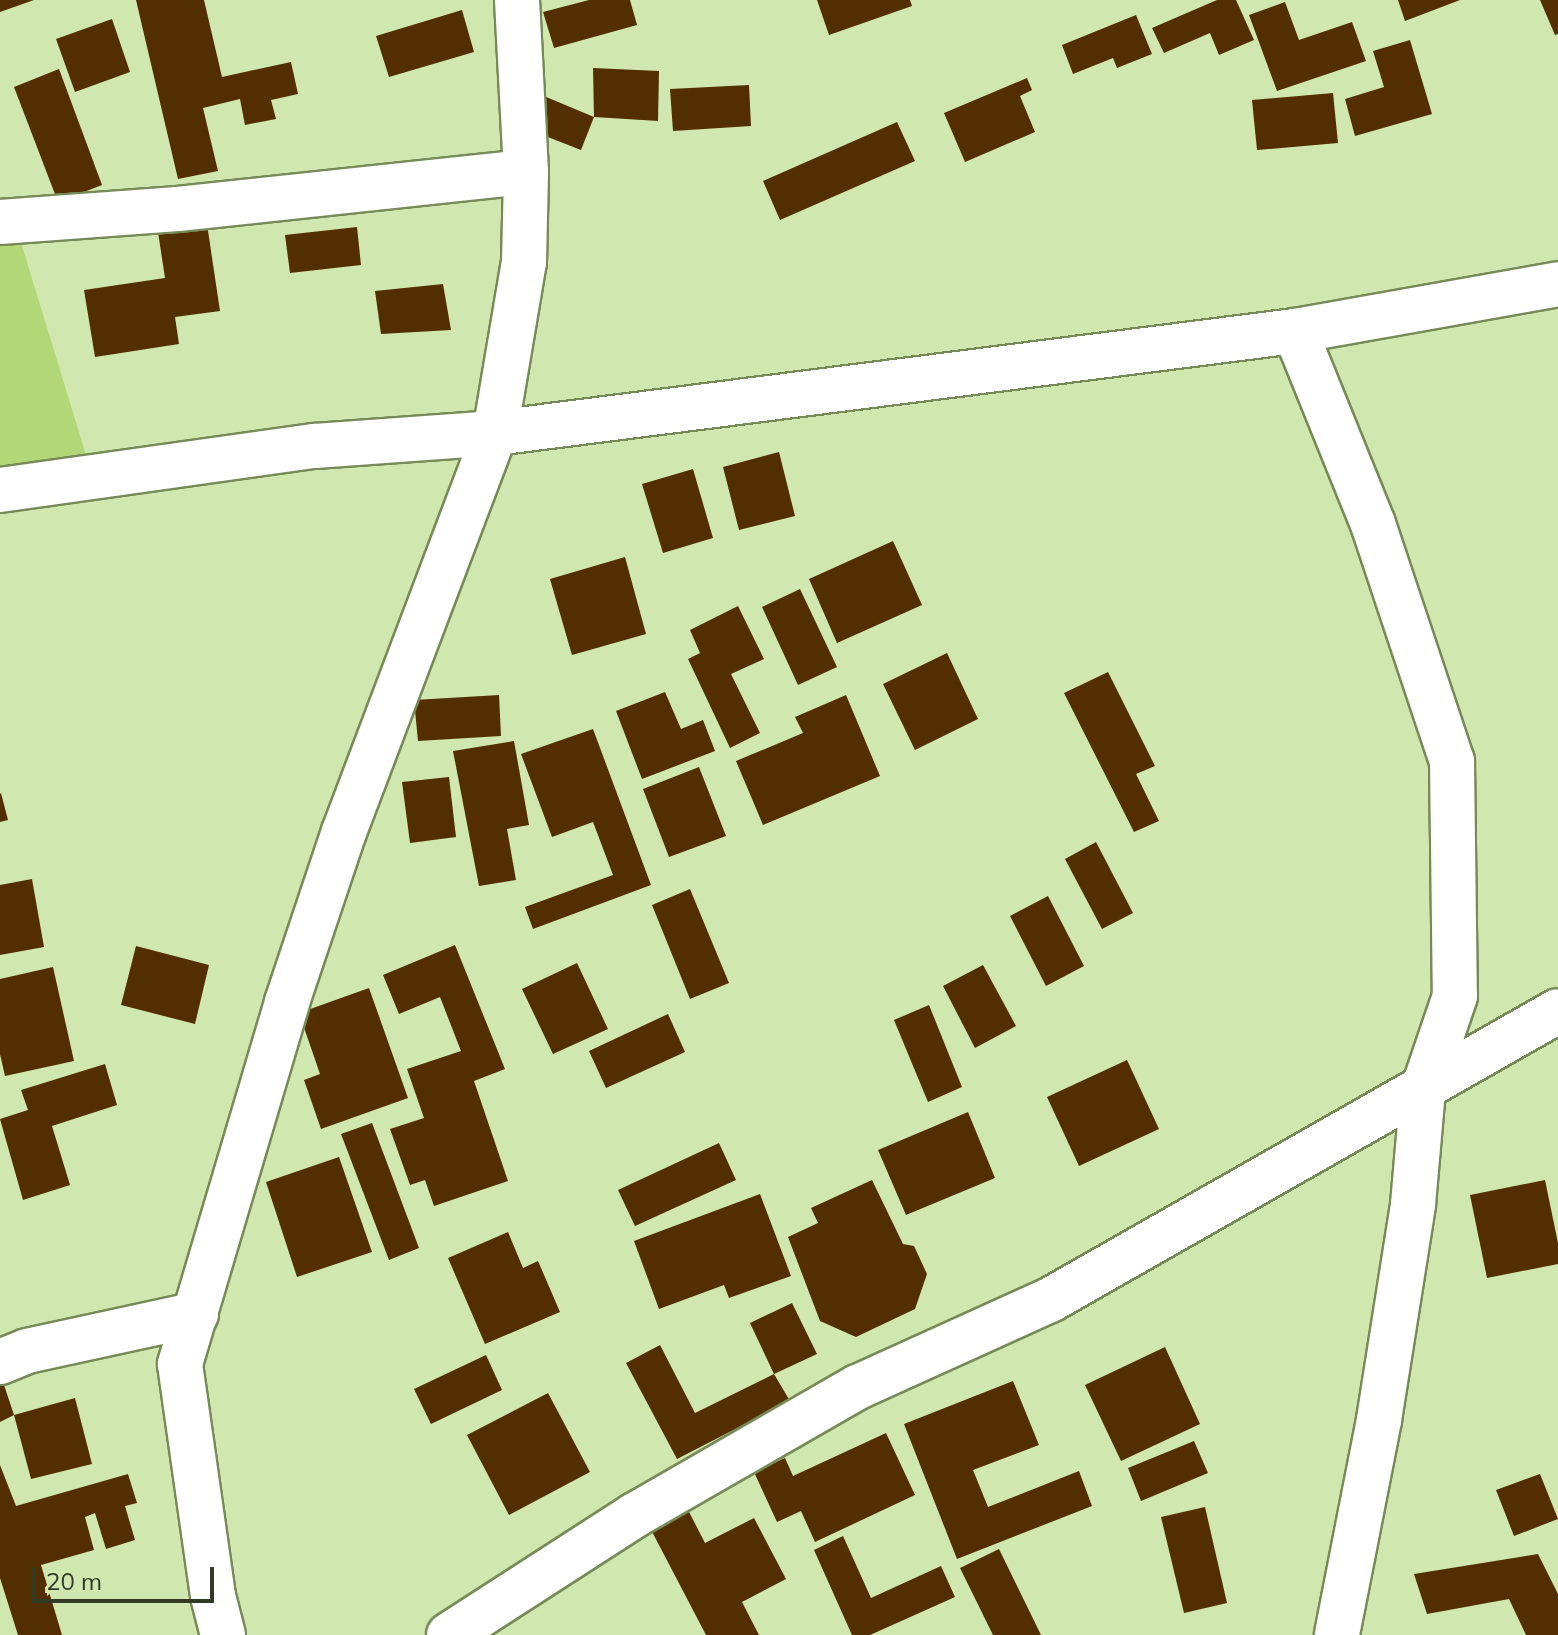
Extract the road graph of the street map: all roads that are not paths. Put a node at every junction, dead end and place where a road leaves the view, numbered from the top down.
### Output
1 (517, 0) edge
2 (526, 172) junction
3 (0, 222) edge
4 (1558, 284) edge
5 (1295, 331) junction
6 (495, 433) junction
7 (0, 490) edge
8 (1558, 1011) edge
9 (1423, 1090) junction
10 (196, 1314) junction
11 (0, 1362) edge
12 (223, 1635) edge
13 (449, 1635) edge
14 (1337, 1635) edge

1 - 2 street
2 - 3 street
2 - 6 street
4 - 5 street
5 - 6 street
5 - 9 street
6 - 7 street
6 - 10 street
8 - 9 street
9 - 13 street
9 - 14 street
10 - 11 street
10 - 12 street

